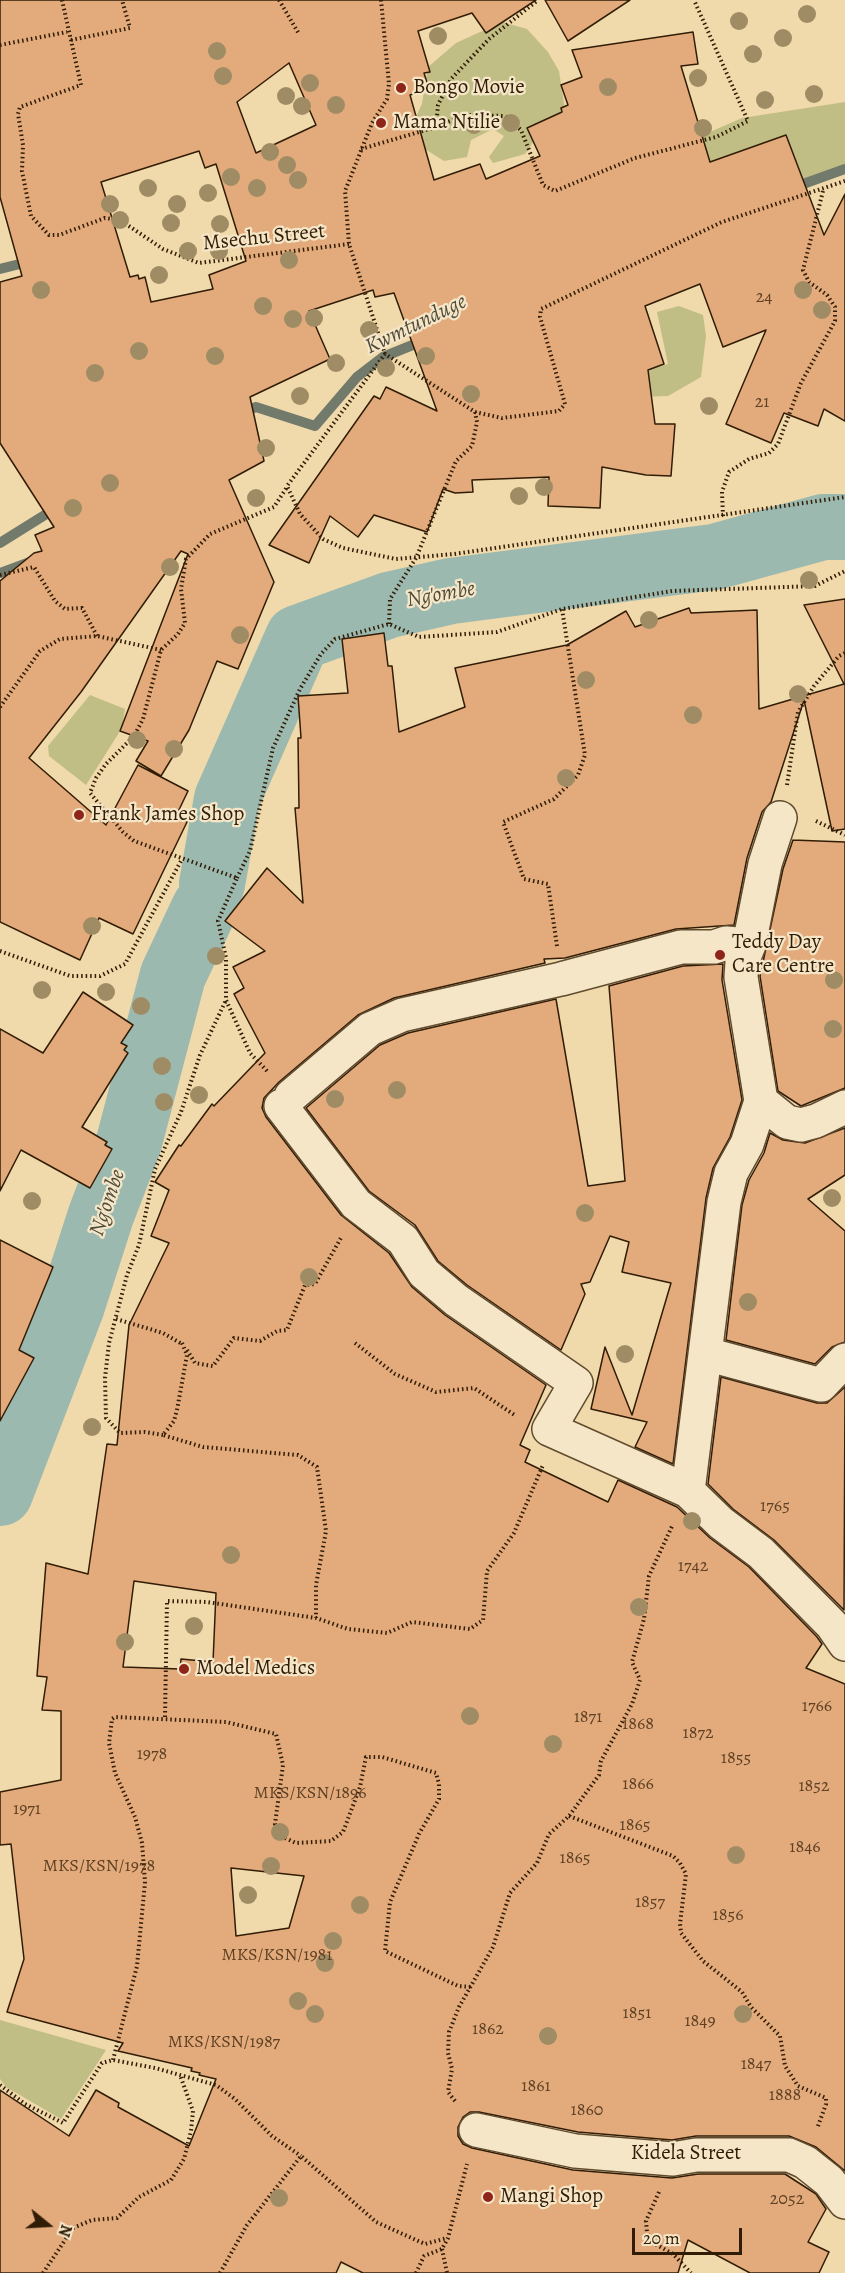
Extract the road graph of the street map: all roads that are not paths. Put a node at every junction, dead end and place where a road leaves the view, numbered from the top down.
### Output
1 (780, 818) road end
2 (749, 945) junction
3 (761, 1101) junction
4 (845, 1107) edge
5 (706, 1354) junction
6 (845, 1360) edge
7 (688, 1491) junction
8 (845, 1644) edge
9 (476, 2130) road end
10 (845, 2202) edge

1 - 2 street
2 - 3 street
2 - 7 street
3 - 4 street
3 - 5 street
5 - 6 street
5 - 7 street
7 - 8 street
9 - 10 street, Kidela Street

